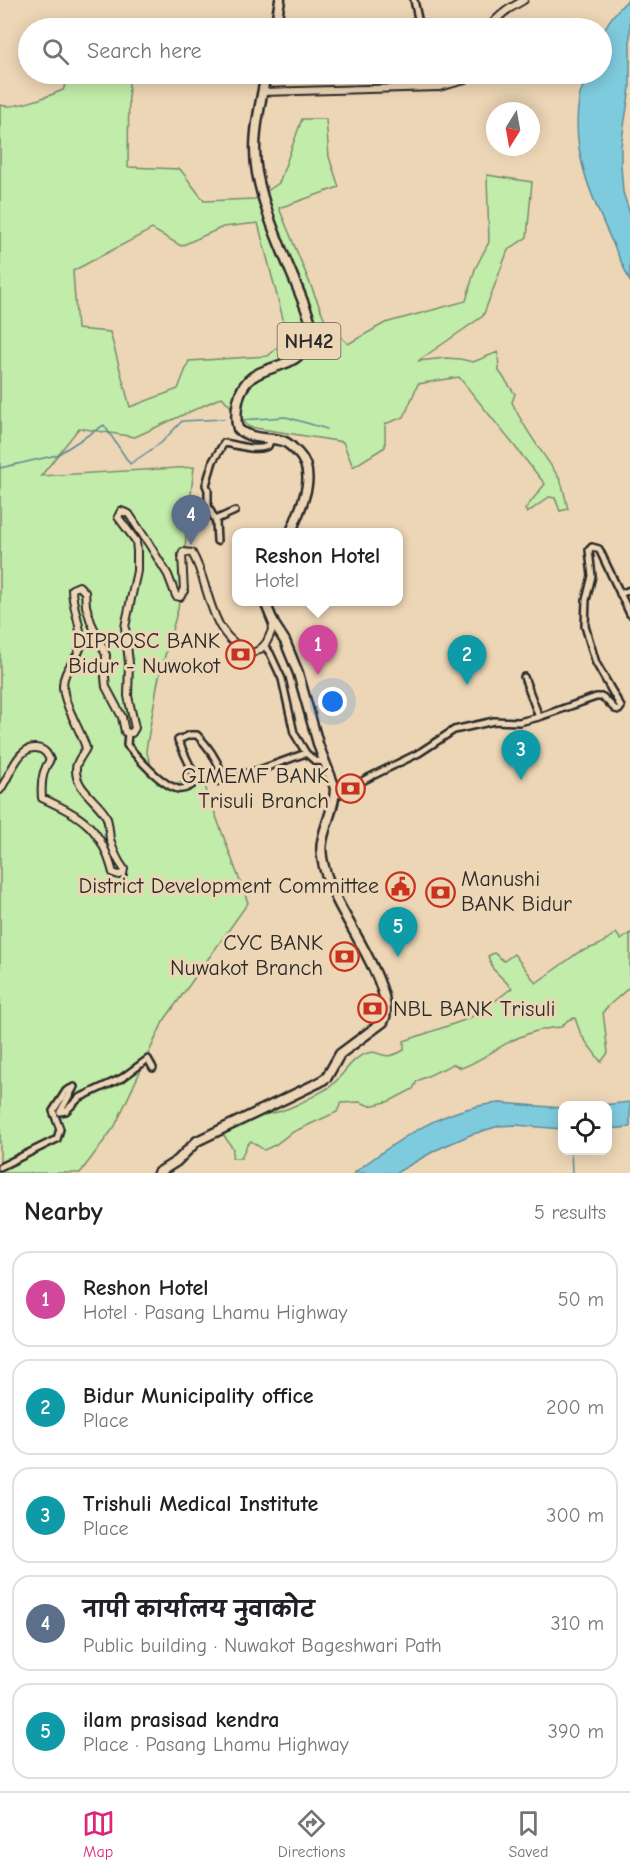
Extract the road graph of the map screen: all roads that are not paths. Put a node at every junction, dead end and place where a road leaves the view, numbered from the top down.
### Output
1 (280, 0) edge
2 (414, 0) edge
3 (524, 0) edge
4 (277, 18) edge
5 (418, 18) edge
6 (496, 18) edge
7 (264, 84) edge
8 (453, 84) edge
9 (422, 87) joint
10 (262, 92) junction
11 (272, 439) junction
12 (235, 511) dead end
13 (215, 520) junction
14 (292, 528) edge
15 (217, 541) dead end
16 (630, 590) edge
17 (621, 594) junction
18 (267, 606) edge
19 (630, 614) edge
20 (274, 624) junction
21 (265, 647) junction
22 (524, 677) dead end
23 (539, 717) junction
24 (128, 733) junction
25 (306, 753) junction
26 (326, 762) junction
27 (224, 780) junction
28 (215, 782) dead end
29 (0, 790) edge
30 (335, 795) junction
31 (153, 1068) dead end
32 (0, 1167) edge
33 (158, 1173) edge

1 - 4 main road
2 - 5 street
3 - 6 street
7 - 10 main road, NH42
8 - 9 street
9 - 10 street
10 - 11 main road, NH42
11 - 13 street
11 - 14 main road, NH42
12 - 13 street
13 - 15 street
16 - 17 street
17 - 19 street
17 - 23 street
18 - 20 main road
20 - 21 street
20 - 26 main road
21 - 24 street
21 - 25 street
22 - 23 street
23 - 30 street
24 - 27 street
24 - 29 street
25 - 26 street
25 - 27 street
26 - 30 main road
27 - 28 street
30 - 33 main road
31 - 32 street

